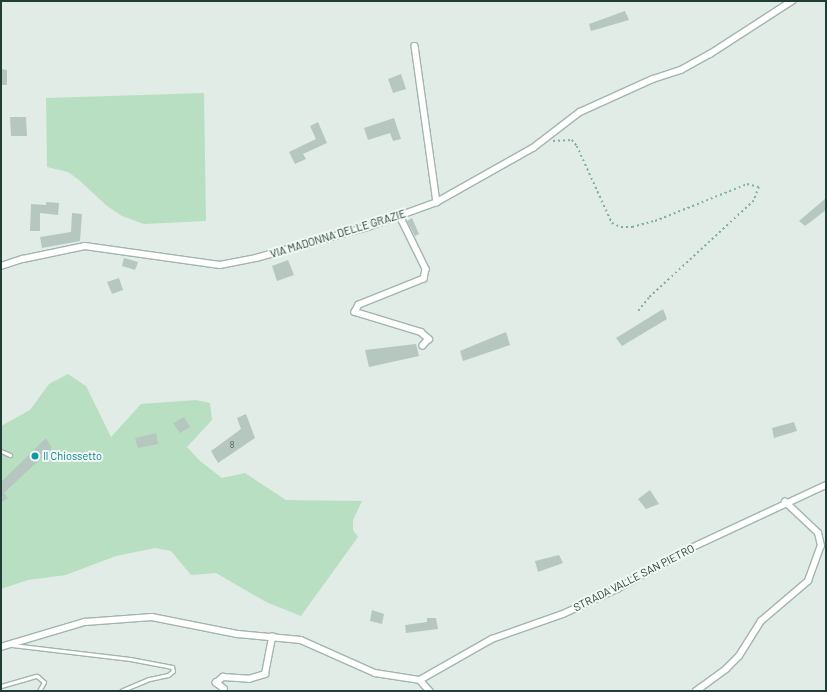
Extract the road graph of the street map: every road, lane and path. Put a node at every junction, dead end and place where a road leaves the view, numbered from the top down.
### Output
1 (792, 1) edge
2 (415, 46) dead end
3 (544, 140) junction
4 (437, 202) junction
5 (400, 216) junction
6 (1, 266) edge
7 (637, 313) dead end
8 (423, 346) dead end
9 (1, 451) edge
10 (10, 455) dead end
11 (826, 485) edge
12 (785, 502) junction
13 (272, 637) junction
14 (8, 645) junction
15 (1, 647) edge
16 (420, 680) junction
17 (1, 686) edge
18 (224, 688) dead end
19 (39, 691) edge
20 (121, 691) edge
21 (430, 691) edge
22 (696, 691) edge

1 - 3 street, VIA MADONNA DELLE GRAZIE
2 - 4 street
3 - 4 street, VIA MADONNA DELLE GRAZIE
3 - 7 path
4 - 5 street, VIA MADONNA DELLE GRAZIE
5 - 6 street, VIA MADONNA DELLE GRAZIE
5 - 8 street
9 - 10 lane
11 - 12 street, STRADA VALLE SAN PIETRO
12 - 16 street, STRADA VALLE SAN PIETRO
12 - 22 street
13 - 14 street
13 - 16 street
13 - 18 street
14 - 15 street
14 - 20 lane
16 - 21 street
17 - 19 lane

